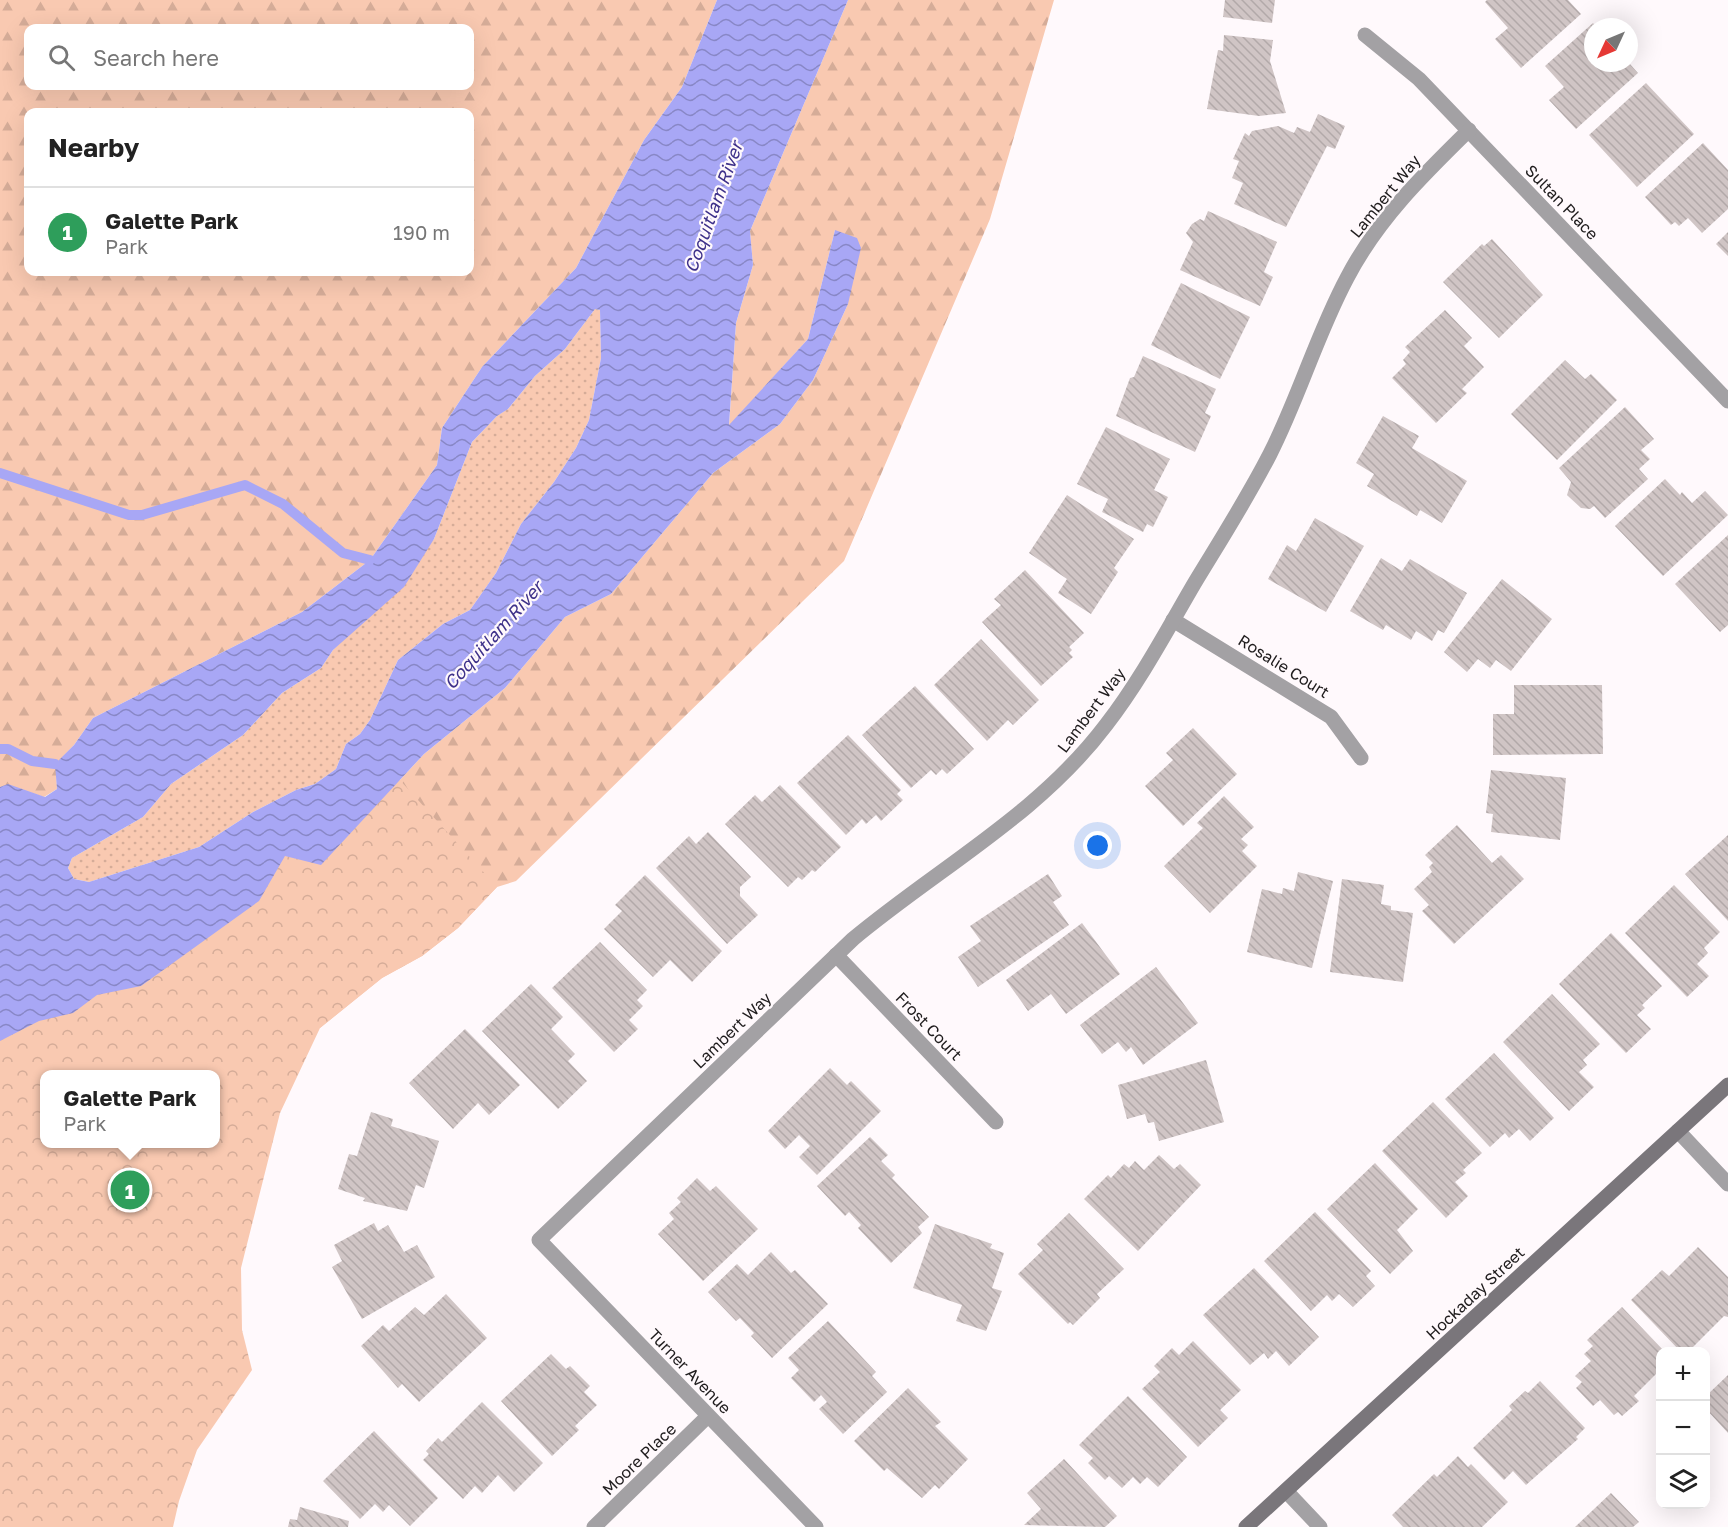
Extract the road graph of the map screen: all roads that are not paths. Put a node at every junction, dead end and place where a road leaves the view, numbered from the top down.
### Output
1 (1365, 35) dead end
2 (1469, 130) junction
3 (1728, 401) edge
4 (1173, 620) junction
5 (1361, 758) dead end
6 (836, 955) junction
7 (1728, 1085) edge
8 (996, 1122) dead end
9 (1678, 1131) junction
10 (1728, 1184) edge
11 (539, 1240) joint
12 (708, 1416) junction
13 (1286, 1491) junction
14 (594, 1527) edge
15 (816, 1527) edge
16 (1246, 1527) edge
17 (1320, 1527) edge

1 - 2 street, Sultan Place
2 - 3 street, Sultan Place
2 - 4 street, Lambert Way
4 - 5 street, Rosalie Court
4 - 6 street, Lambert Way
6 - 8 street, Frost Court
6 - 11 street, Lambert Way
7 - 9 street, Hockaday Street
9 - 10 street
9 - 13 street, Hockaday Street
11 - 12 street, Turner Avenue
12 - 14 street, Moore Place
12 - 15 street, Turner Avenue
13 - 16 street, Hockaday Street
13 - 17 street

